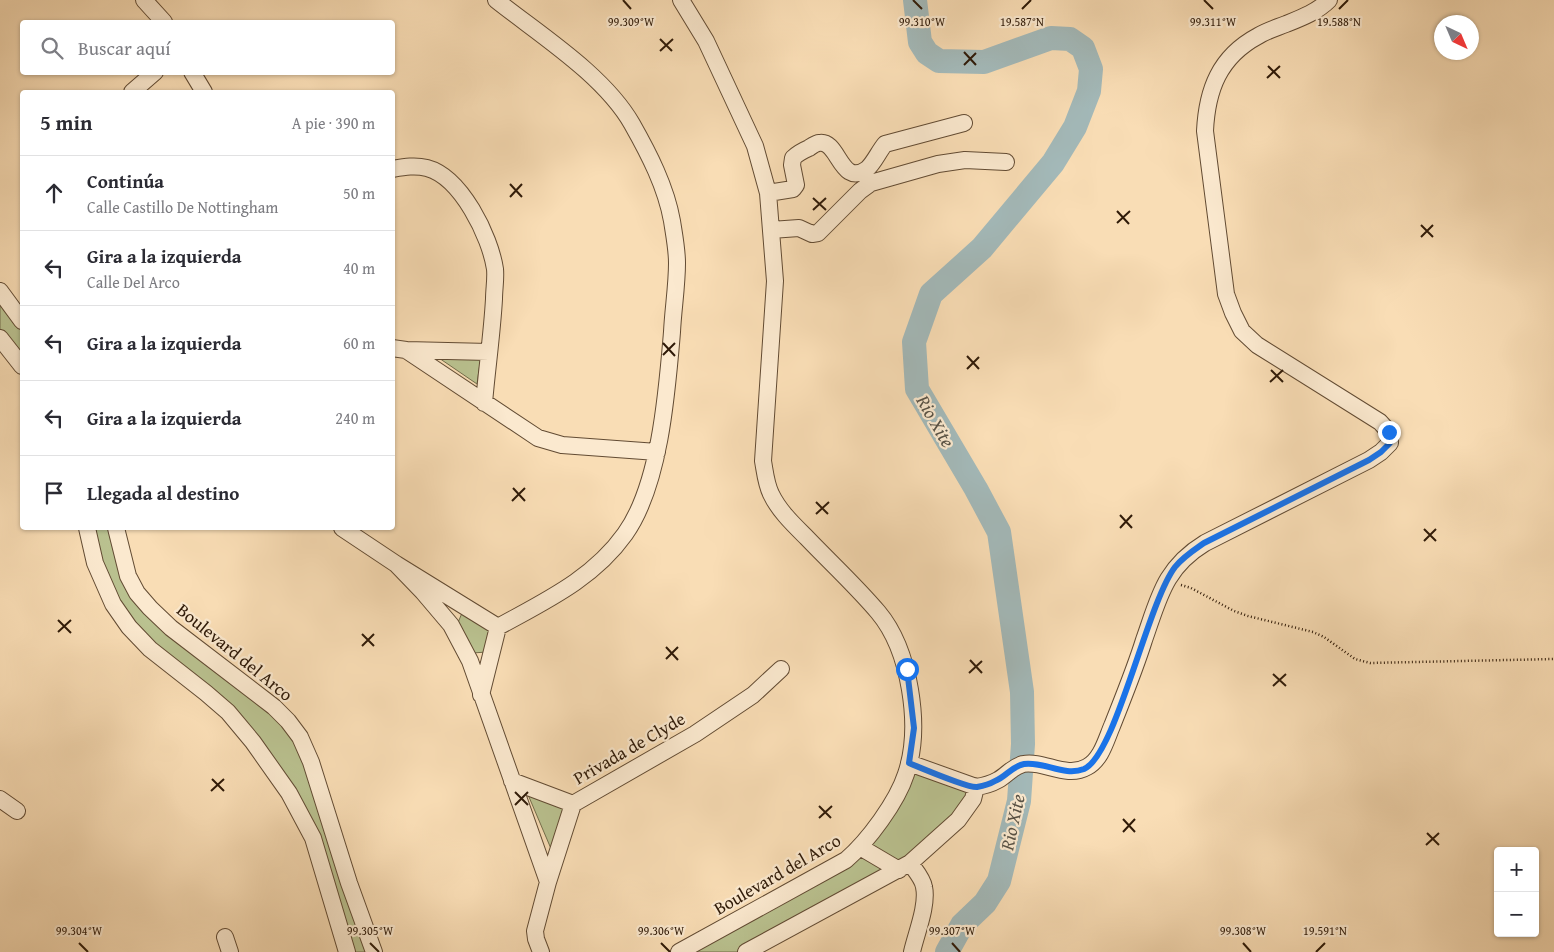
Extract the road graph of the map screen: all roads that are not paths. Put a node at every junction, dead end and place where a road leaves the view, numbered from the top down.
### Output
1 (144, 0) edge
2 (496, 0) edge
3 (681, 0) edge
4 (1329, 0) edge
5 (162, 20) edge
6 (152, 75) edge
7 (194, 75) edge
8 (134, 90) edge
9 (203, 90) edge
10 (964, 123) dead end
11 (1006, 162) dead end
12 (395, 168) edge
13 (768, 193) junction
14 (771, 230) junction
15 (0, 291) edge
16 (20, 318) edge
17 (0, 338) edge
18 (399, 349) edge
19 (489, 352) junction
20 (20, 363) edge
21 (484, 403) junction
22 (657, 452) junction
23 (87, 530) edge
24 (116, 530) edge
25 (345, 530) edge
26 (396, 564) junction
27 (498, 627) junction
28 (781, 669) dead end
29 (481, 695) junction
30 (909, 763) junction
31 (512, 781) junction
32 (976, 787) junction
33 (0, 799) edge
34 (573, 804) junction
35 (17, 811) dead end
36 (860, 847) junction
37 (904, 867) junction
38 (548, 882) junction
39 (347, 952) edge
40 (374, 952) edge
41 (541, 952) edge
42 (679, 952) edge
43 (746, 952) edge
44 (912, 952) edge

1 - 5 street
2 - 22 street
3 - 13 street, Boulevard del Arco
4 - 32 street
6 - 8 street
7 - 9 street
10 - 13 street
11 - 14 street
12 - 19 street
13 - 14 street, Boulevard del Arco
14 - 30 street, Boulevard del Arco
15 - 16 street
17 - 20 street
18 - 19 street
18 - 21 street
19 - 21 street
21 - 22 street
22 - 27 street
23 - 39 street
24 - 40 street, Boulevard del Arco
25 - 26 street
26 - 27 street
26 - 29 street
27 - 29 street
28 - 34 street, Privada de Clyde
29 - 31 street
30 - 32 street
30 - 36 street, Boulevard del Arco
31 - 34 street, Privada de Clyde
31 - 38 street
32 - 37 street
33 - 35 street
34 - 38 street, Privada de Clyde
36 - 37 street
36 - 42 street, Boulevard del Arco
37 - 43 street
37 - 44 street
38 - 41 street, Privada de Clyde

